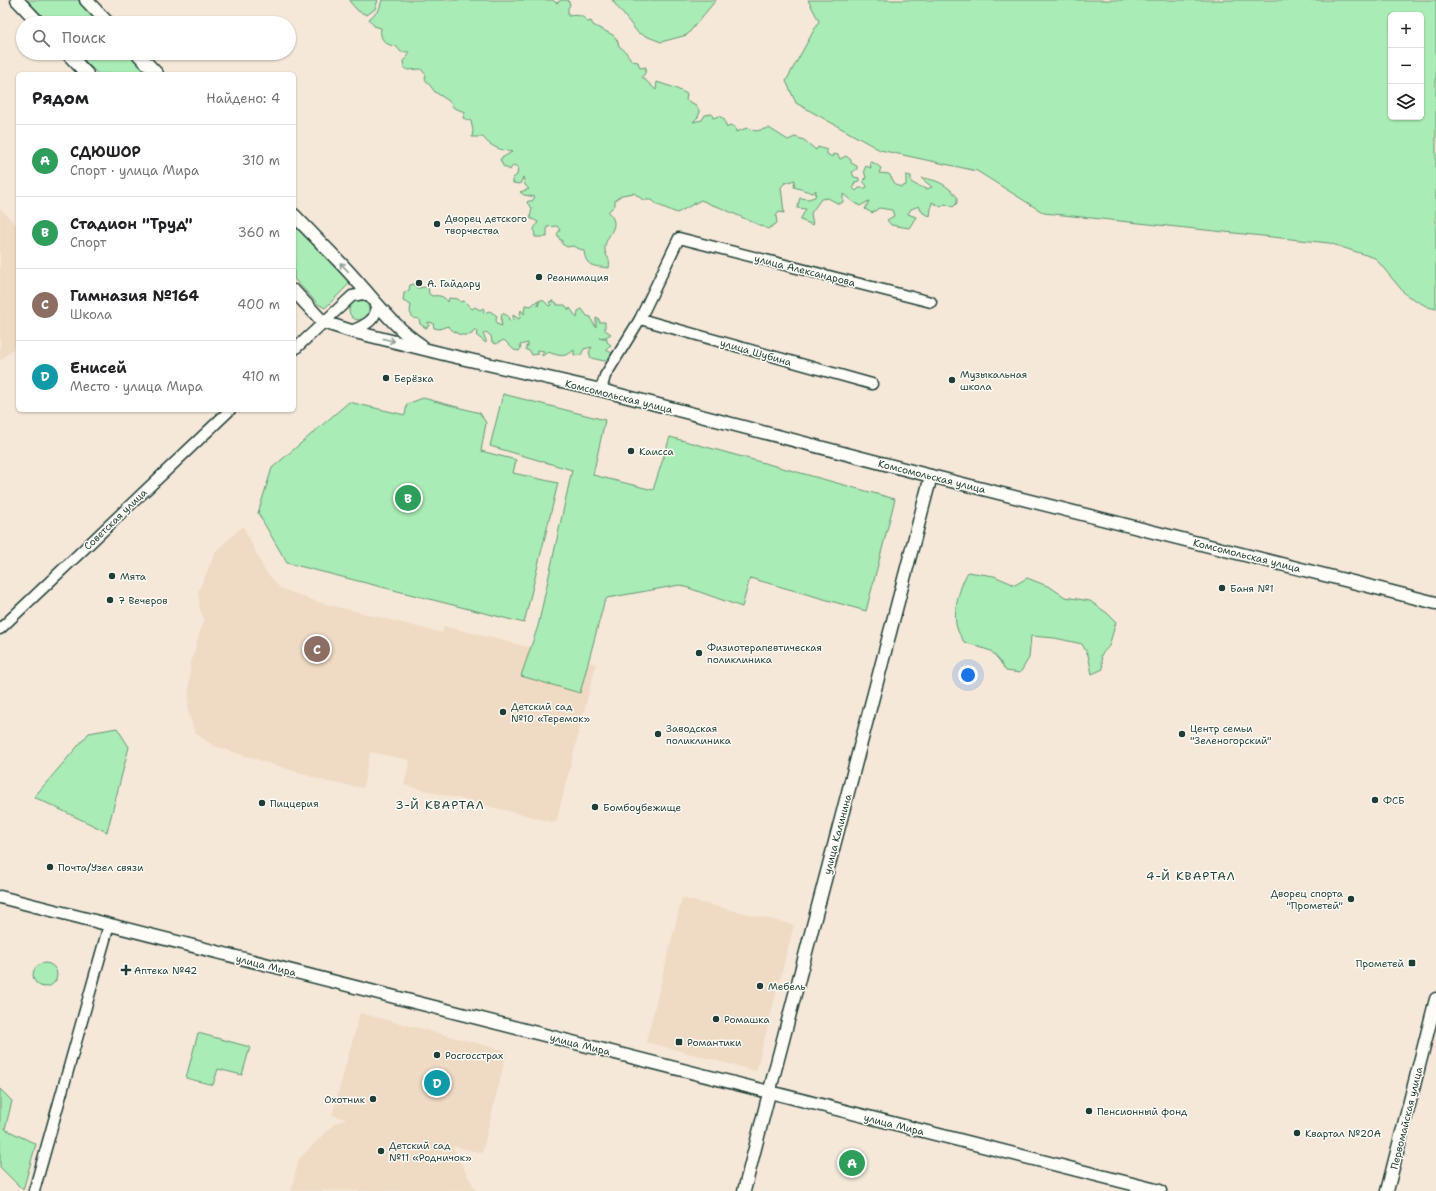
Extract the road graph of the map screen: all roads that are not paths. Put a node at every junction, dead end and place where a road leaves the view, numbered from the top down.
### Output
1 (17, 0) edge
2 (86, 0) edge
3 (32, 16) edge
4 (101, 16) edge
5 (74, 60) edge
6 (144, 60) edge
7 (85, 72) edge
8 (156, 72) edge
9 (296, 217) edge
10 (296, 293) edge
11 (372, 300) junction
12 (931, 302) dead end
13 (640, 319) junction
14 (324, 322) junction
15 (352, 331) junction
16 (296, 348) edge
17 (429, 350) junction
18 (872, 384) dead end
19 (601, 390) junction
20 (228, 412) edge
21 (931, 476) junction
22 (1436, 603) edge
23 (0, 629) edge
24 (0, 897) edge
25 (109, 925) junction
26 (1436, 998) edge
27 (770, 1092) junction
28 (34, 1191) edge
29 (744, 1191) edge
30 (1160, 1191) edge
31 (1388, 1191) edge

1 - 3 street
2 - 4 street
5 - 7 street
6 - 8 street
11 -> 9 street, Комсомольская улица
10 - 14 street, Комсомольская улица
11 - 14 street
11 - 15 street
11 - 17 street, Комсомольская улица
12 - 13 street, улица Александрова
13 - 18 street, улица Шубина
13 - 19 street
14 - 15 street, Комсомольская улица
14 - 16 street
15 -> 17 street, Комсомольская улица
17 - 19 street, Комсомольская улица
19 - 21 street, Комсомольская улица
20 - 23 street, Советская улица
21 - 22 street, Комсомольская улица
21 - 27 street, улица Калинина
24 - 25 street, улица Мира
25 - 27 street, улица Мира
25 - 28 street
26 - 31 street, Первомайская улица
27 - 29 street, улица Калинина
27 - 30 street, улица Мира

